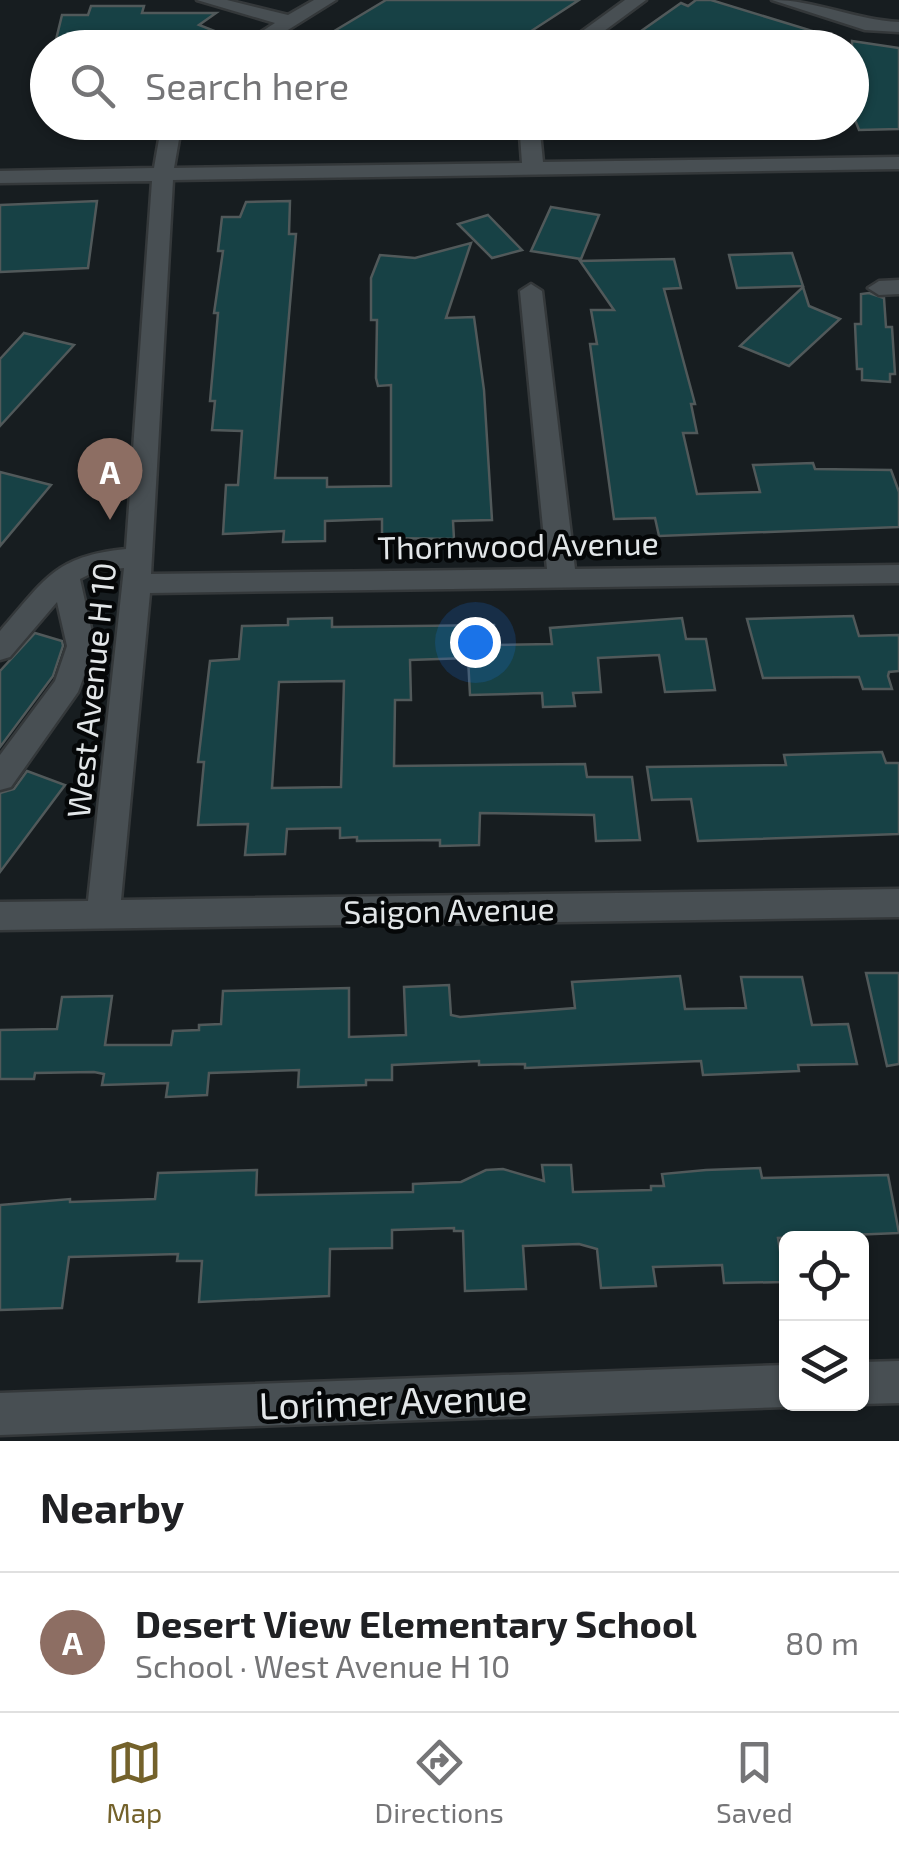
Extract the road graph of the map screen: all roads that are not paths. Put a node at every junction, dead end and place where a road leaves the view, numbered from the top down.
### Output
1 (206, 0) edge
2 (327, 0) edge
3 (637, 0) edge
4 (782, 0) edge
5 (290, 21) junction
6 (899, 27) edge
7 (275, 30) edge
8 (594, 30) edge
9 (169, 140) edge
10 (531, 140) edge
11 (899, 162) edge
12 (534, 170) junction
13 (162, 175) junction
14 (0, 177) edge
15 (531, 291) dead end
16 (138, 571) junction
17 (899, 574) edge
18 (66, 575) junction
19 (562, 579) junction
20 (0, 650) edge
21 (0, 778) edge
22 (899, 903) edge
23 (103, 913) junction
24 (0, 916) edge
25 (899, 1382) edge
26 (869, 1383) edge
27 (779, 1386) edge
28 (0, 1414) edge

1 - 5 street
2 - 5 street
3 - 8 street
4 - 6 street
5 - 7 street
9 - 13 street, West Avenue H 10
10 - 12 street
11 - 12 street
12 - 13 street
13 - 14 street
13 - 16 street, West Avenue H 10
15 - 19 street
16 - 18 street, Thornwood Avenue
16 - 19 street, Thornwood Avenue
16 - 23 street, West Avenue H 10
17 - 19 street, Thornwood Avenue
18 - 20 street
18 - 21 street
22 - 23 street, Saigon Avenue
23 - 24 street, Saigon Avenue
25 - 26 street
27 - 28 street, Lorimer Avenue

